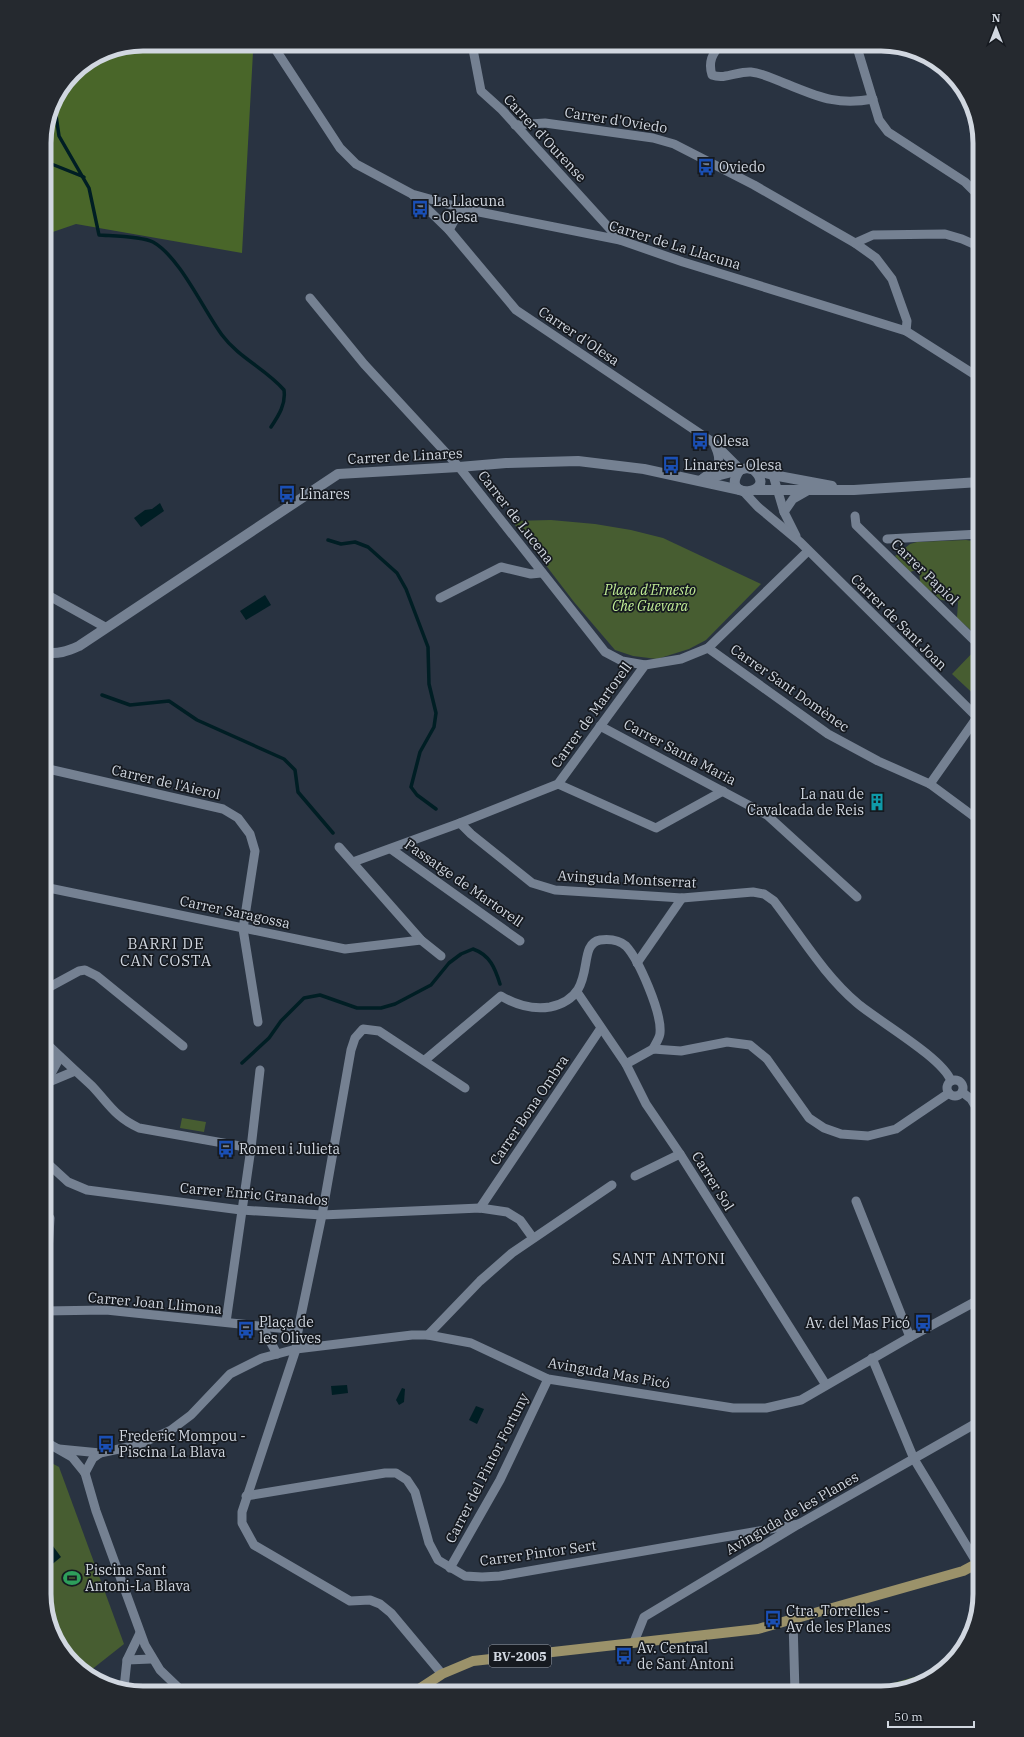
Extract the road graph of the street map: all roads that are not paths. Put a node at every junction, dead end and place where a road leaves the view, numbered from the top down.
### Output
1 (277, 51) edge
2 (473, 51) edge
3 (715, 51) edge
4 (858, 51) edge
5 (873, 99) junction
6 (515, 125) junction
7 (973, 190) edge
8 (412, 194) junction
9 (469, 210) junction
10 (449, 230) junction
11 (620, 240) junction
12 (855, 243) junction
13 (973, 244) edge
14 (310, 298) dead end
15 (906, 331) junction
16 (973, 374) edge
17 (714, 443) junction
18 (460, 467) junction
19 (740, 471) junction
20 (755, 471) junction
21 (773, 475) junction
22 (700, 481) junction
23 (973, 482) edge
24 (756, 490) junction
25 (854, 490) junction
26 (742, 491) junction
27 (779, 491) junction
28 (807, 491) junction
29 (784, 512) junction
30 (855, 516) dead end
31 (973, 534) edge
32 (887, 539) dead end
33 (800, 542) junction
34 (808, 551) junction
35 (541, 573) junction
36 (51, 597) edge
37 (440, 598) dead end
38 (105, 627) junction
39 (973, 639) edge
40 (708, 648) junction
41 (51, 653) edge
42 (645, 666) junction
43 (973, 711) edge
44 (973, 725) edge
45 (600, 726) junction
46 (51, 770) edge
47 (558, 784) junction
48 (930, 784) junction
49 (723, 791) junction
50 (973, 816) edge
51 (460, 823) junction
52 (339, 847) dead end
53 (391, 849) junction
54 (353, 862) junction
55 (51, 888) edge
56 (857, 897) dead end
57 (682, 898) junction
58 (243, 929) junction
59 (421, 940) junction
60 (520, 941) dead end
61 (441, 956) dead end
62 (637, 963) junction
63 (51, 986) edge
64 (577, 992) junction
65 (258, 1022) dead end
66 (601, 1028) junction
67 (183, 1046) dead end
68 (51, 1048) edge
69 (653, 1049) junction
70 (51, 1055) edge
71 (60, 1057) junction
72 (425, 1060) junction
73 (626, 1064) junction
74 (260, 1070) dead end
75 (76, 1071) junction
76 (51, 1073) edge
77 (51, 1080) edge
78 (951, 1081) junction
79 (464, 1088) dead end
80 (949, 1092) junction
81 (962, 1092) junction
82 (973, 1103) edge
83 (251, 1148) junction
84 (680, 1154) junction
85 (51, 1166) edge
86 (635, 1176) dead end
87 (612, 1185) dead end
88 (856, 1200) dead end
89 (480, 1208) junction
90 (241, 1210) junction
91 (322, 1215) junction
92 (533, 1238) junction
93 (973, 1306) edge
94 (51, 1314) edge
95 (226, 1322) junction
96 (263, 1328) junction
97 (298, 1330) junction
98 (428, 1335) junction
99 (910, 1337) junction
100 (296, 1349) junction
101 (277, 1354) junction
102 (872, 1358) junction
103 (548, 1379) junction
104 (826, 1385) junction
105 (973, 1425) edge
106 (51, 1444) edge
107 (59, 1448) junction
108 (100, 1453) junction
109 (914, 1459) junction
110 (85, 1473) junction
111 (246, 1496) junction
112 (799, 1524) junction
113 (973, 1552) edge
114 (973, 1565) edge
115 (450, 1568) junction
116 (793, 1620) junction
117 (140, 1633) junction
118 (634, 1642) junction
119 (151, 1659) junction
120 (127, 1660) junction
121 (442, 1674) junction
122 (124, 1684) edge
123 (177, 1686) edge
124 (424, 1686) edge
125 (795, 1686) edge

1 - 8 street, Carrer de La Llacuna
2 - 6 street, Carrer d'Ourense
3 - 5 street
4 - 5 street
5 - 7 street
6 - 11 street, Carrer d'Ourense
6 - 12 street, Carrer d'Oviedo
8 - 9 street, Carrer de La Llacuna
8 - 10 street, Carrer d'Olesa
9 - 10 street
9 - 11 street, Carrer de La Llacuna
10 - 17 street, Carrer d'Olesa
11 - 15 street, Carrer de La Llacuna
12 - 13 street
12 - 15 street, Carrer d'Oviedo
14 - 18 street, Carrer de Lucena
15 - 16 street, Carrer de La Llacuna
17 - 19 street, Carrer d'Olesa
17 - 22 street
18 - 22 street, Carrer de Linares
18 - 35 street, Carrer de Lucena
18 - 38 street, Carrer de Linares
19 - 20 street
19 - 22 street, Carrer de Linares
19 - 26 street
20 - 21 street
20 - 24 street
21 - 25 street
21 - 27 street, Carrer de Sant Joan
22 - 26 street, Carrer de Linares
23 - 25 street
24 - 26 street
24 - 27 street
25 - 28 street
26 - 33 street, Carrer de Sant Joan
27 - 28 street
27 - 29 street, Carrer de Sant Joan
28 - 29 street
29 - 33 street, Carrer de Sant Joan
30 - 39 street, Carrer Papiol
31 - 32 street, Carrer Papiol
33 - 34 street, Carrer de Sant Joan
34 - 40 street, Carrer de Martorell
34 - 43 street, Carrer de Sant Joan
35 - 37 street
35 - 42 street, Carrer de Lucena
36 - 38 street
38 - 41 street, Carrer de Linares
40 - 42 street, Carrer de Martorell
40 - 48 street, Carrer Sant Domènec
42 - 45 street, Carrer de Martorell
44 - 48 street
45 - 47 street, Carrer de Martorell
45 - 49 street, Carrer Santa Maria
46 - 58 street, Carrer de l'Aierol
47 - 49 street
47 - 51 street, Carrer de Martorell
48 - 50 street, Carrer Sant Domènec
49 - 56 street, Carrer Santa Maria
51 - 53 street, Carrer de Martorell
51 - 57 street, Avinguda Montserrat
52 - 54 street
53 - 54 street, Carrer de Martorell
53 - 60 street, Passatge de Martorell
54 - 59 street
55 - 58 street, Carrer Saragossa
57 - 62 street
57 - 78 street, Avinguda Montserrat
58 - 59 street, Carrer Saragossa
58 - 65 street, Carrer de l'Aierol
59 - 61 street
62 - 64 street
62 - 69 street
63 - 67 street
64 - 66 street, Carrer Sol
64 - 72 street
66 - 73 street, Carrer Sol
66 - 89 street, Carrer Bona Ombra
68 - 71 street
69 - 73 street
69 - 80 street
70 - 71 street
71 - 75 street
71 - 76 street
72 - 79 street
72 - 91 street
73 - 84 street, Carrer Sol
74 - 83 street
75 - 77 street
75 - 83 street
78 - 80 street
78 - 81 street
80 - 81 street
81 - 82 street
83 - 90 street
84 - 86 street
84 - 104 street, Carrer Sol
85 - 90 street, Carrer Enric Granados
87 - 92 street
88 - 99 street
89 - 91 street, Carrer Enric Granados
89 - 92 street, Carrer Enric Granados
90 - 91 street, Carrer Enric Granados
90 - 95 street
91 - 97 street
92 - 98 street
93 - 99 street, Avinguda Mas Picó
94 - 95 street, Carrer Joan Llimona
95 - 96 street, Carrer Joan Llimona
96 - 97 street, Carrer Joan Llimona
96 - 101 street
97 - 100 street
98 - 100 street, Avinguda Mas Picó
98 - 103 street, Avinguda Mas Picó
99 - 102 street, Avinguda Mas Picó
100 - 101 street, Avinguda Mas Picó
100 - 111 street
101 - 108 street, Avinguda Mas Picó
102 - 104 street, Avinguda Mas Picó
102 - 109 street
103 - 104 street, Avinguda Mas Picó
103 - 115 street, Carrer del Pintor Fortuny
105 - 109 street, Avinguda de les Planes
106 - 107 street, Avinguda Mas Picó
107 - 108 street, Avinguda Mas Picó
107 - 110 street, Avinguda Mas Picó
108 - 110 street
109 - 112 street, Avinguda de les Planes
109 - 113 street
110 - 117 street
111 - 115 street, Carrer Pintor Sert
111 - 121 street
112 - 115 street, Carrer Pintor Sert
112 - 118 street, Avinguda de les Planes
114 - 116 main road, BV-2005
116 - 118 main road, BV-2005
116 - 125 street
117 - 119 street
117 - 120 street
118 - 121 main road, BV-2005
119 - 120 street
119 - 123 street
120 - 122 street
121 - 124 main road, BV-2005

